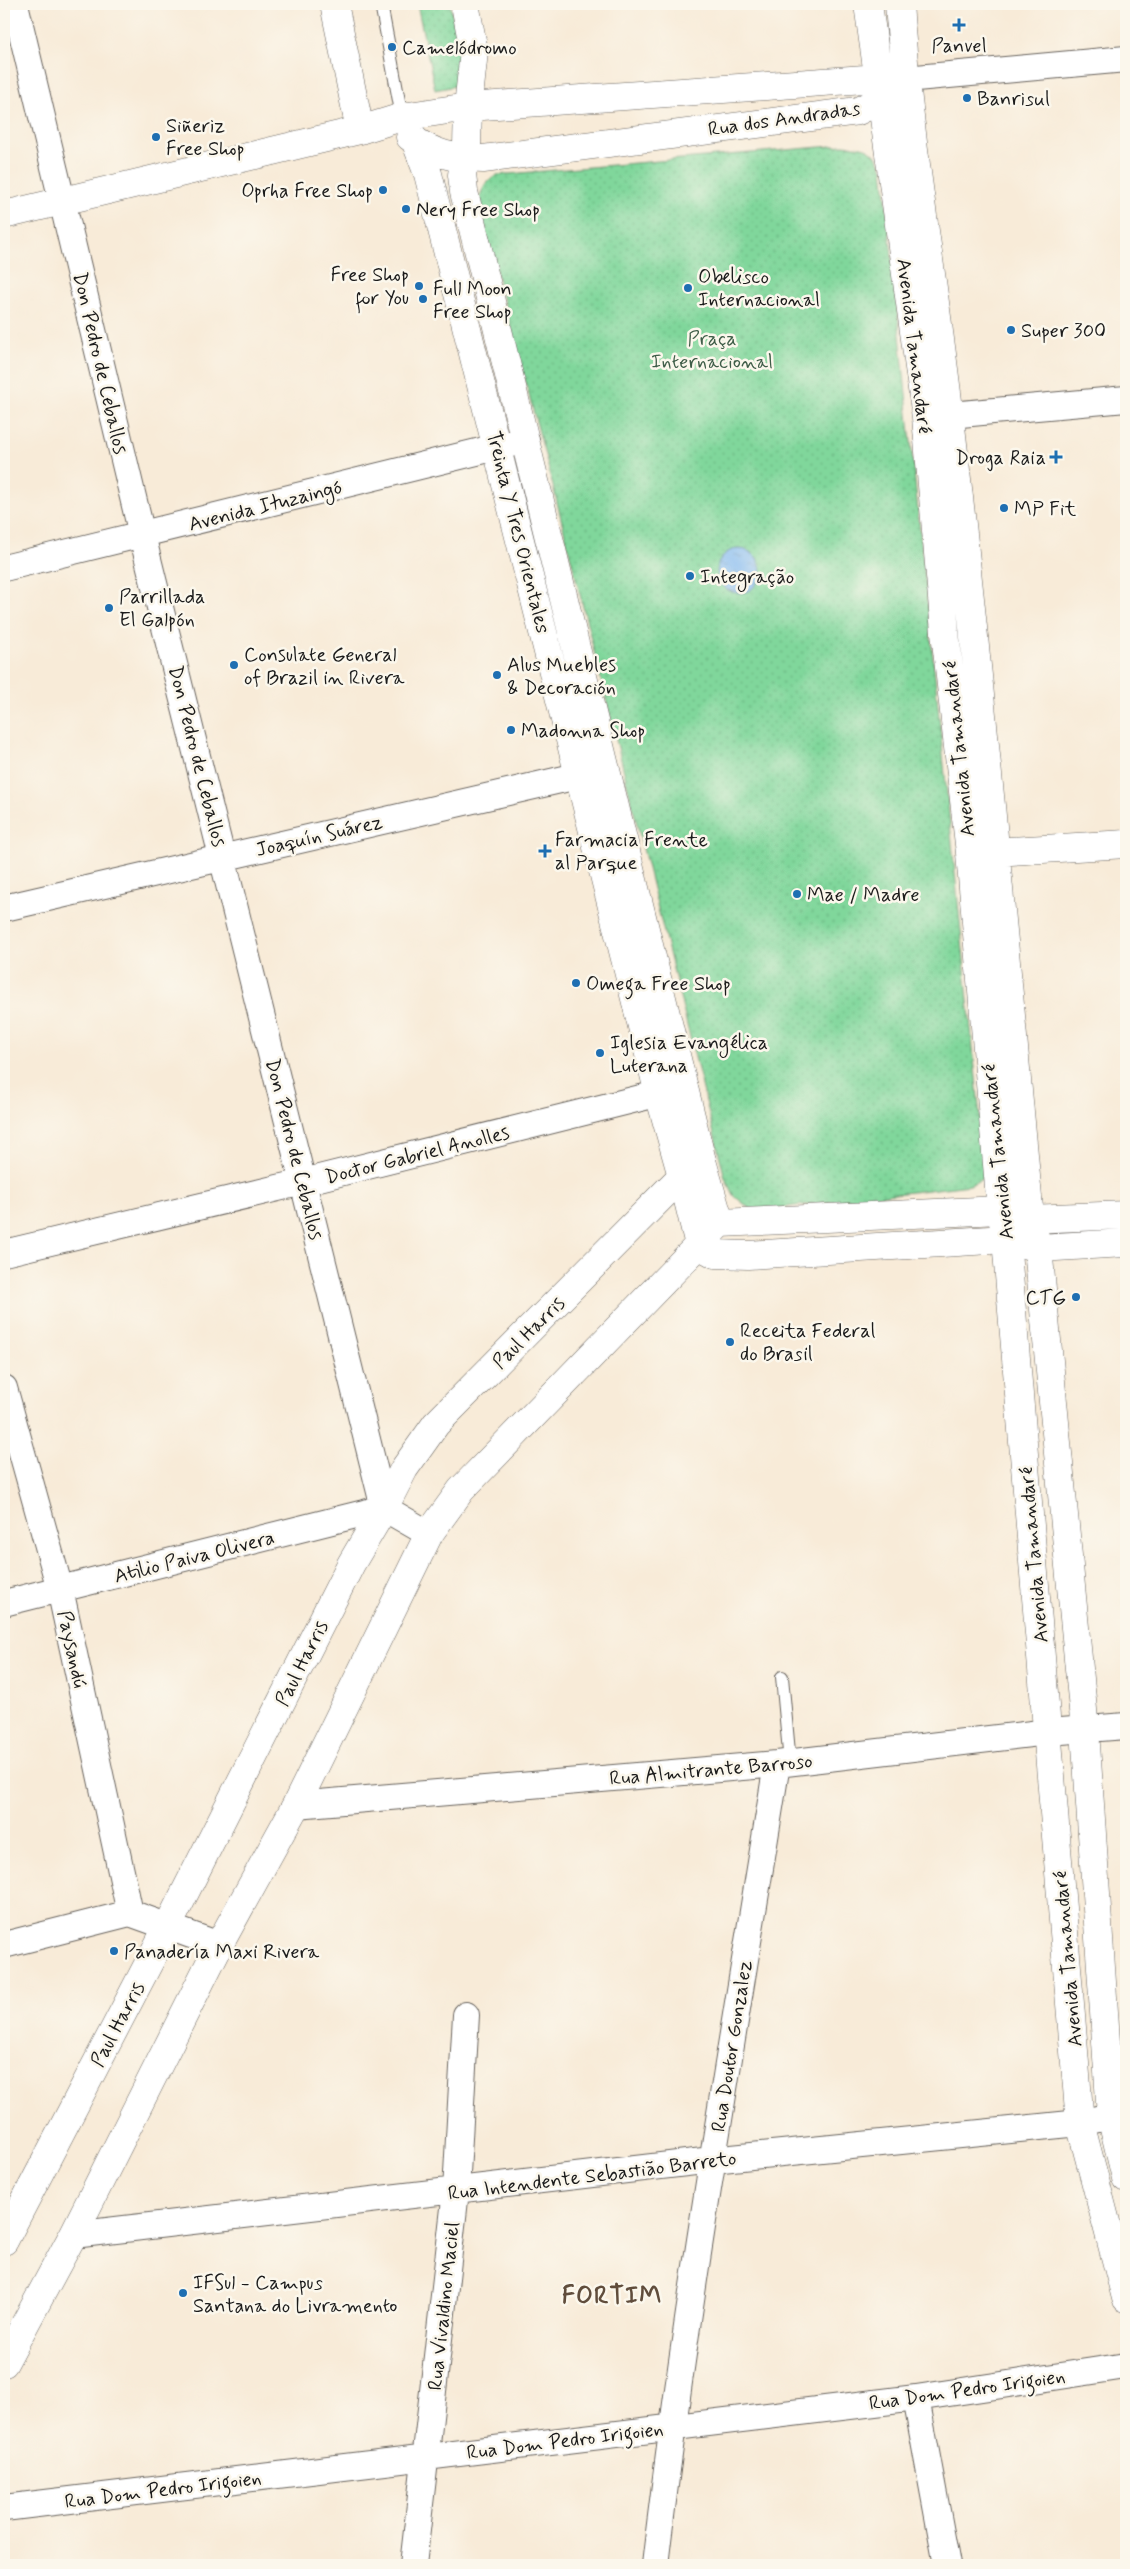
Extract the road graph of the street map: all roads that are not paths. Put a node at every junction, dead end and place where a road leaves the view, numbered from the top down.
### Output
1 (15, 4) edge
2 (334, 4) edge
3 (381, 4) edge
4 (465, 4) edge
5 (868, 4) edge
6 (899, 4) edge
7 (1126, 59) edge
8 (888, 85) junction
9 (468, 119) junction
10 (416, 123) junction
11 (360, 130) junction
12 (464, 159) junction
13 (63, 201) junction
14 (4, 215) edge
15 (1126, 399) edge
16 (938, 416) junction
17 (526, 440) junction
18 (497, 447) junction
19 (142, 535) junction
20 (4, 568) edge
21 (593, 772) junction
22 (1126, 844) edge
23 (982, 852) junction
24 (224, 857) junction
25 (4, 908) edge
26 (672, 1090) junction
27 (692, 1168) junction
28 (303, 1182) junction
29 (1001, 1210) junction
30 (1126, 1215) edge
31 (1030, 1220) junction
32 (720, 1223) junction
33 (1006, 1239) junction
34 (1126, 1243) edge
35 (699, 1245) junction
36 (1038, 1248) junction
37 (4, 1252) edge
38 (4, 1388) edge
39 (384, 1508) junction
40 (429, 1534) junction
41 (60, 1590) junction
42 (4, 1603) edge
43 (782, 1677) dead end
44 (1126, 1726) edge
45 (1084, 1730) junction
46 (1048, 1732) junction
47 (784, 1763) junction
48 (296, 1805) junction
49 (130, 1914) junction
50 (168, 1926) junction
51 (4, 1945) edge
52 (219, 1945) junction
53 (466, 2015) dead end
54 (1111, 2116) junction
55 (1080, 2123) junction
56 (712, 2160) junction
57 (1126, 2178) edge
58 (456, 2190) junction
59 (73, 2235) junction
60 (4, 2241) edge
61 (1126, 2298) edge
62 (10, 2334) edge
63 (4, 2363) edge
64 (1126, 2366) edge
65 (916, 2398) junction
66 (672, 2426) junction
67 (426, 2458) junction
68 (4, 2508) edge
69 (413, 2565) edge
70 (655, 2565) edge
71 (947, 2565) edge

1 - 13 street, Don Pedro de Ceballos
2 - 11 main road
3 - 10 lane
4 - 9 main road, Treinta Y Tres Orientales
5 - 8 main road, Avenida Tamandaré
6 - 8 main road, Avenida Tamandaré
7 - 8 street, Rua dos Andradas
8 - 9 main road, Rua dos Andradas
8 - 12 main road, Rua dos Andradas
8 - 16 main road, Avenida Tamandaré
9 - 10 main road, Rua dos Andradas
9 - 12 main road, Treinta Y Tres Orientales
10 - 11 main road, Rua dos Andradas
10 - 12 main road, Rua dos Andradas
10 - 18 main road, Treinta Y Tres Orientales
11 - 13 main road, Rua dos Andradas
12 - 17 main road, Treinta Y Tres Orientales
13 - 14 main road, Rua dos Andradas
13 - 19 street, Don Pedro de Ceballos
15 - 16 street
16 - 23 main road, Avenida Tamandaré
17 - 18 street, Avenida Ituzaingó
17 - 21 main road, Treinta Y Tres Orientales
18 - 19 street, Avenida Ituzaingó
18 - 21 main road, Treinta Y Tres Orientales
19 - 20 street, Avenida Ituzaingó
19 - 24 street, Don Pedro de Ceballos
21 - 24 street, Joaquín Suárez
21 - 26 main road, Treinta Y Tres Orientales
22 - 23 main road
23 - 29 main road, Avenida Tamandaré
23 - 31 main road, Avenida Tamandaré
24 - 25 street, Joaquín Suárez
24 - 28 street, Don Pedro de Ceballos
26 - 27 main road, Treinta Y Tres Orientales
26 - 28 street, Doctor Gabriel Anolles
27 - 32 main road
27 - 35 main road, Treinta Y Tres Orientales
27 - 39 main road, Paul Harris
28 - 37 street, Doctor Gabriel Anolles
28 - 39 street, Don Pedro de Ceballos
29 - 31 main road
29 - 32 main road
29 - 33 main road, Avenida Tamandaré
30 - 31 main road
31 - 36 main road, Avenida Tamandaré
32 - 35 main road
33 - 35 main road
33 - 36 main road
33 - 46 main road, Avenida Tamandaré
34 - 36 main road
35 - 40 main road
36 - 45 main road, Avenida Tamandaré
38 - 41 street, Paysandú
39 - 40 street
39 - 41 street, Atilio Paiva Olivera
39 - 50 main road, Paul Harris
40 - 48 main road
41 - 42 street, Atilio Paiva Olivera
41 - 49 street, Paysandú
43 - 47 lane
44 - 45 street, Rua Almitrante Barroso
45 - 46 street, Rua Almitrante Barroso
45 - 54 main road, Avenida Tamandaré
46 - 47 street, Rua Almitrante Barroso
46 - 55 main road, Avenida Tamandaré
47 - 48 street, Rua Almitrante Barroso
47 - 56 street, Rua Doutor Gonzalez
48 - 52 main road
49 - 50 street
49 - 51 street
50 - 52 street
50 - 60 main road, Paul Harris
52 - 59 main road
53 - 58 street, Rua Vivaldino Maciel
54 - 55 street, Rua Intendente Sebastião Barreto
54 - 57 main road, Avenida Tamandaré
55 - 56 street, Rua Intendente Sebastião Barreto
55 - 61 main road, Avenida Tamandaré
56 - 58 street, Rua Intendente Sebastião Barreto
56 - 66 street, Rua Doutor Gonzalez
58 - 59 street, Rua Intendente Sebastião Barreto
58 - 67 street, Rua Vivaldino Maciel
59 - 62 main road
62 - 63 main road
64 - 65 street, Rua Dom Pedro Irigoien
65 - 66 street, Rua Dom Pedro Irigoien
65 - 71 street
66 - 67 street, Rua Dom Pedro Irigoien
66 - 70 street, Rua Doutor Gonzalez
67 - 68 street, Rua Dom Pedro Irigoien
67 - 69 street, Rua Vivaldino Maciel

